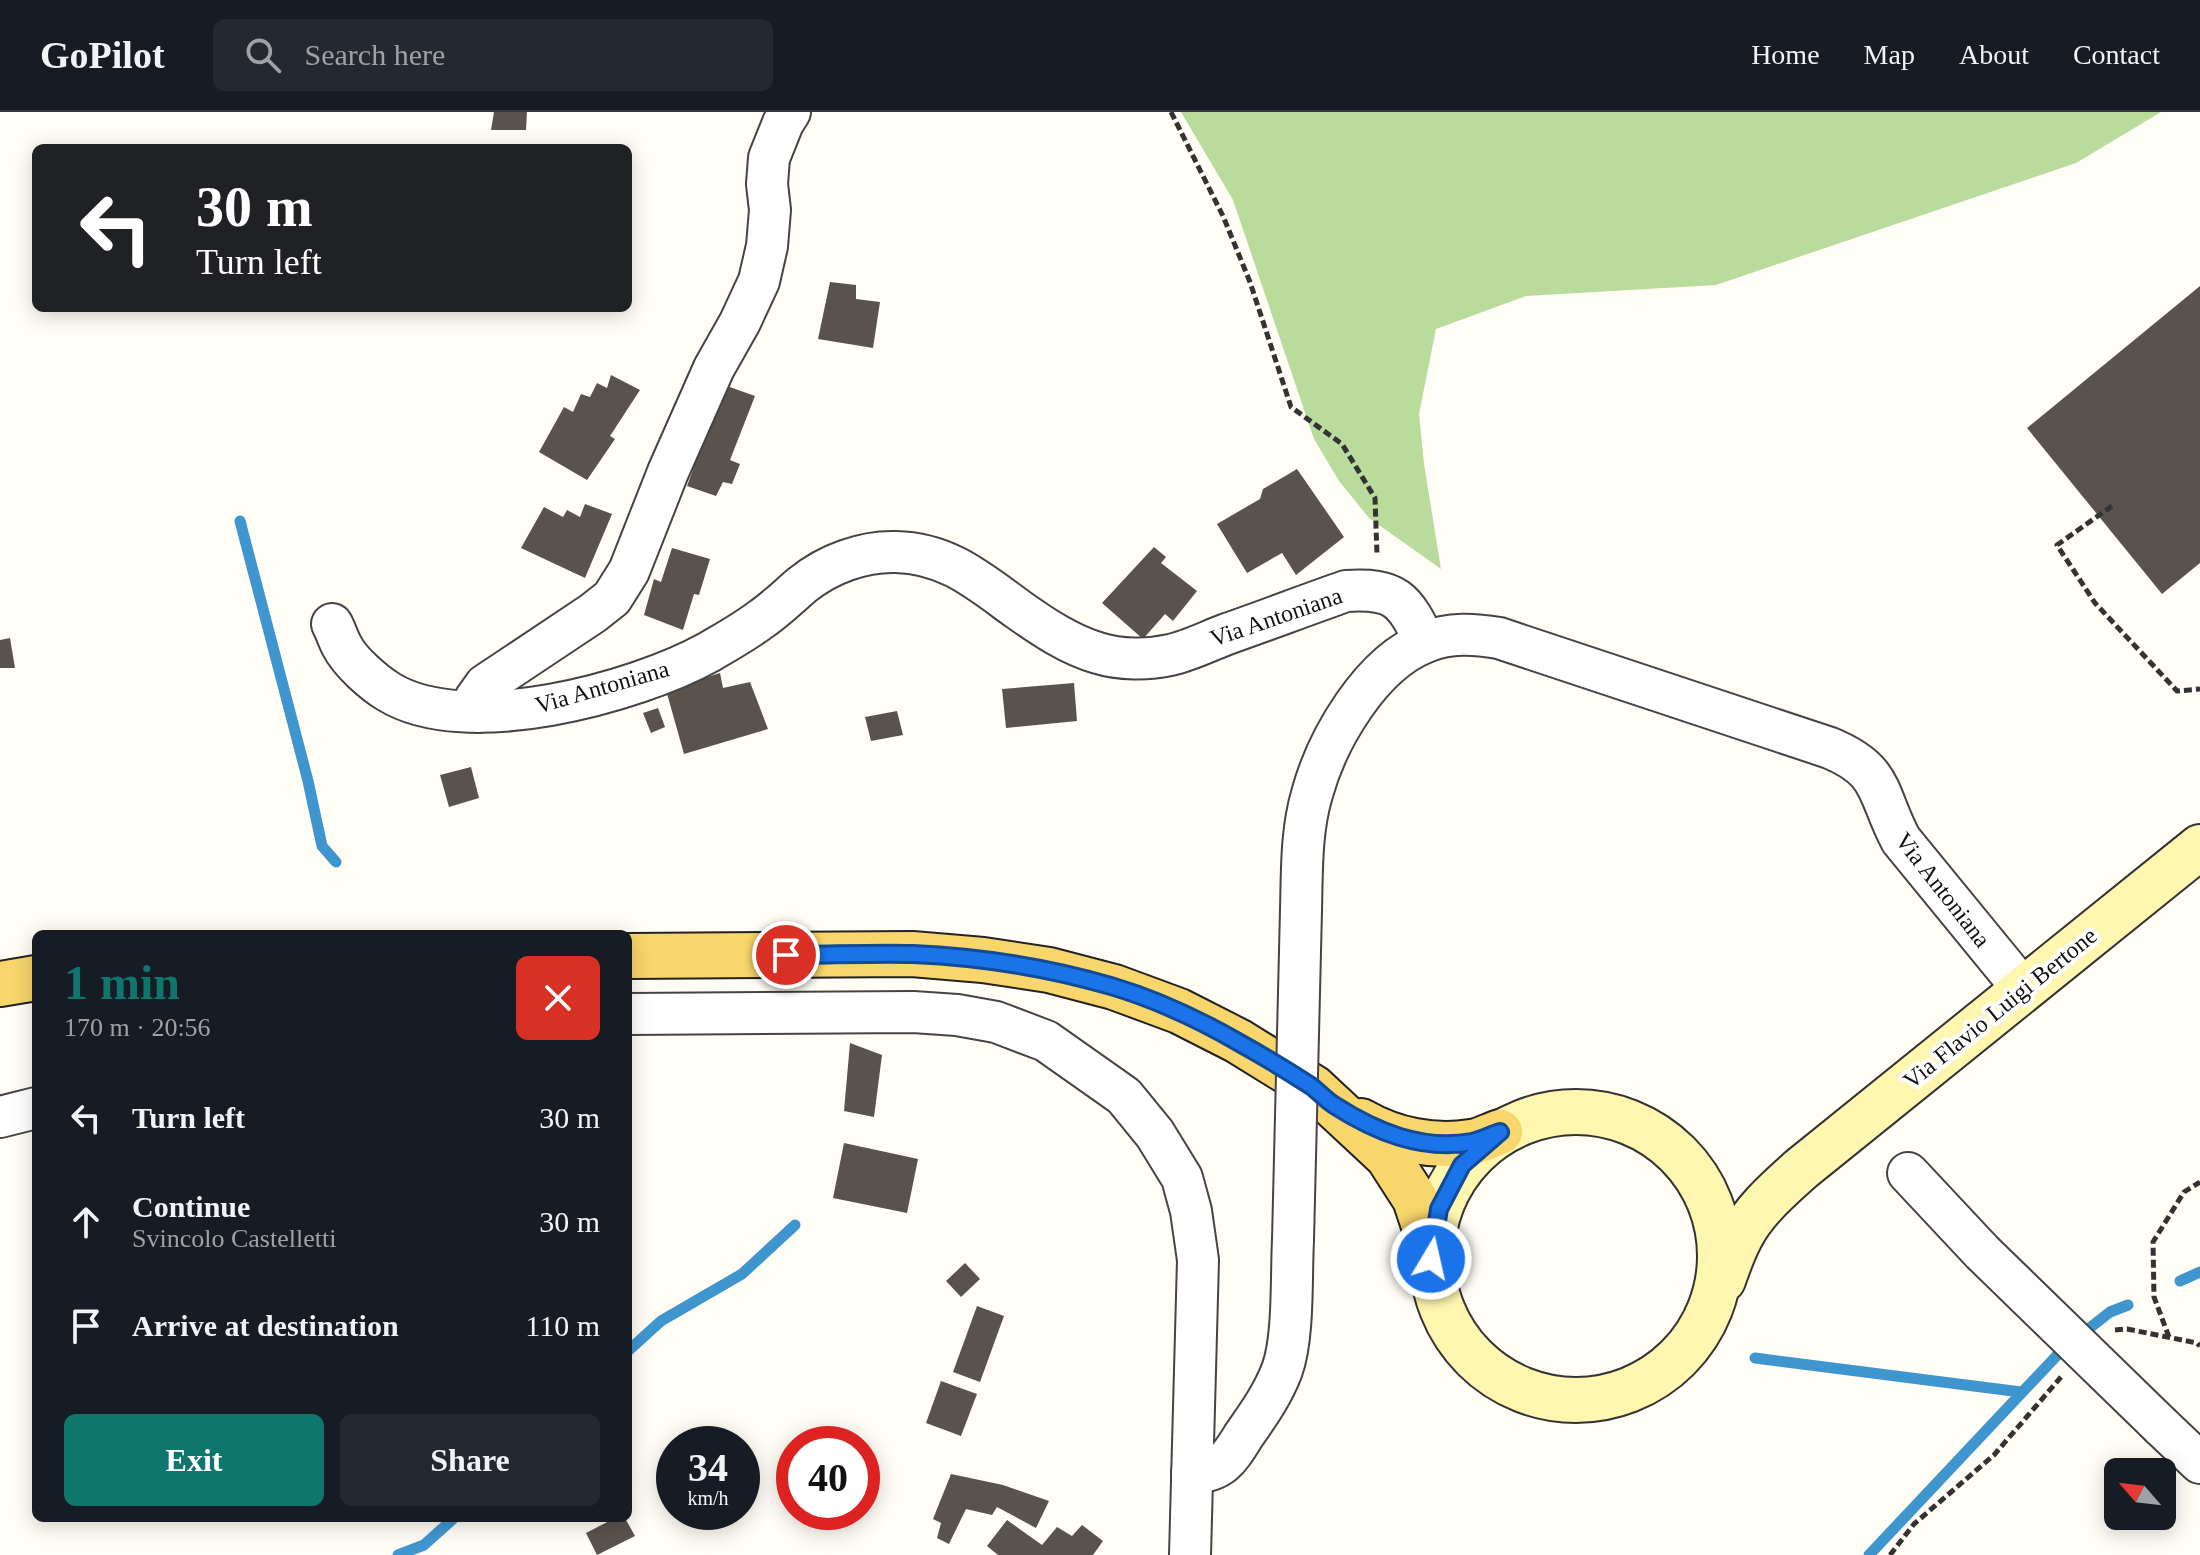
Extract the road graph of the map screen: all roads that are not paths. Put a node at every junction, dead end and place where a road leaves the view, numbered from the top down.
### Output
1 (790, 112) edge
2 (332, 624) dead end
3 (1425, 642) junction
4 (478, 712) junction
5 (2200, 847) edge
6 (632, 956) edge
7 (32, 979) edge
8 (0, 984) edge
9 (2023, 989) junction
10 (632, 1014) edge
11 (1332, 1104) junction
12 (32, 1109) edge
13 (0, 1117) edge
14 (1500, 1132) junction
15 (1689, 1166) junction
16 (1801, 1169) junction
17 (1908, 1173) dead end
18 (1432, 1250) junction
19 (1716, 1297) junction
20 (2200, 1463) edge
21 (1192, 1473) junction
22 (1190, 1555) edge

1 - 4 street, Via Antoniana
2 - 4 street, Via Antoniana
3 - 4 street, Via Antoniana
3 - 9 street, Via Antoniana
3 - 21 street, bridge
5 - 9 street, Via Flavio Luigi Bertone
6 - 11 main road
7 - 8 main road
9 - 16 street, Via Flavio Luigi Bertone
10 - 21 street
11 - 14 main road
11 - 18 main road
12 - 13 street
14 - 15 street
14 - 18 street
15 - 16 street, Via Flavio Luigi Bertone
15 - 19 street
16 - 19 street, Via Flavio Luigi Bertone
17 - 20 street, bridge
18 - 19 street
21 - 22 street

